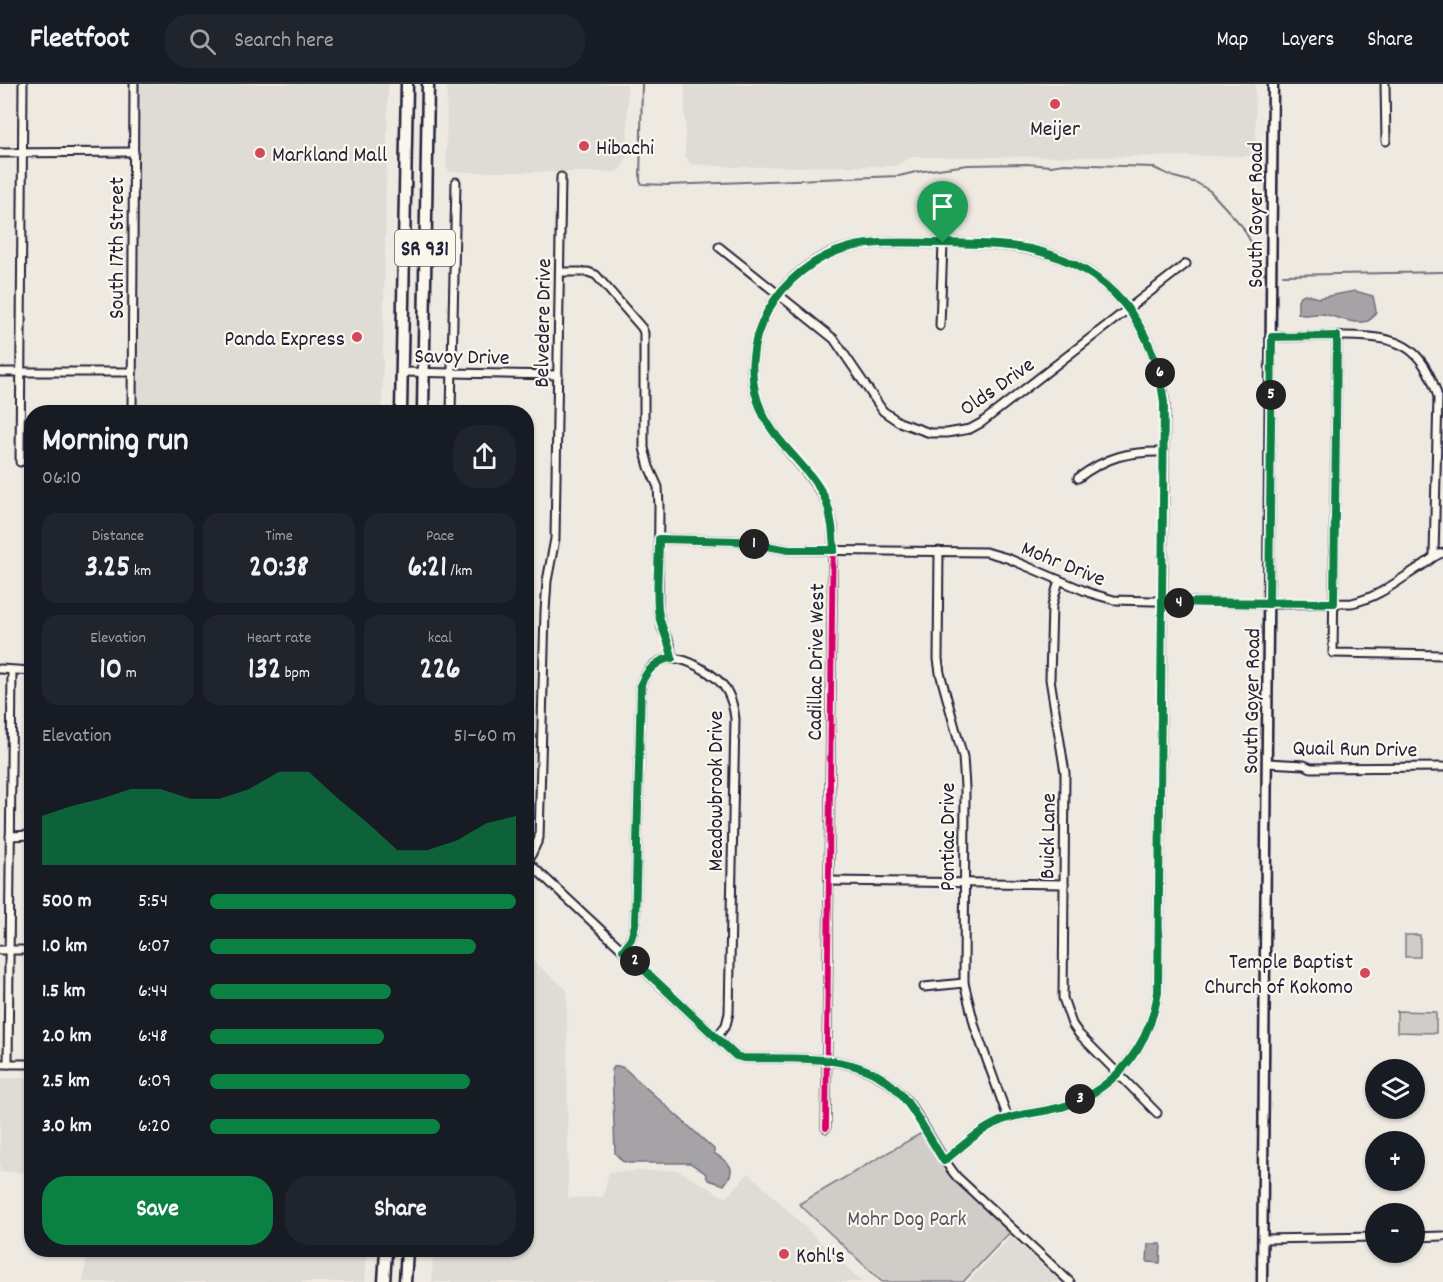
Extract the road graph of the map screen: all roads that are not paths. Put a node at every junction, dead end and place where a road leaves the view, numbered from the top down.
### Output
1 (23, 84) edge
2 (134, 84) edge
3 (407, 84) edge
4 (428, 84) edge
5 (1273, 84) edge
6 (1385, 84) edge
7 (1386, 141) dead end
8 (134, 152) junction
9 (0, 153) edge
10 (23, 153) junction
11 (561, 177) dead end
12 (456, 182) dead end
13 (943, 243) junction
14 (719, 247) dead end
15 (1186, 264) dead end
16 (560, 272) junction
17 (777, 294) junction
18 (1129, 308) junction
19 (940, 326) dead end
20 (1337, 336) junction
21 (1272, 337) junction
22 (0, 372) edge
23 (21, 372) junction
24 (132, 372) junction
25 (402, 372) junction
26 (423, 374) junction
27 (452, 374) junction
28 (558, 375) junction
29 (1441, 397) edge
30 (132, 405) edge
31 (401, 405) edge
32 (423, 405) edge
33 (452, 405) edge
34 (1164, 452) junction
35 (20, 462) dead end
36 (1078, 478) dead end
37 (659, 539) junction
38 (834, 550) junction
39 (939, 551) junction
40 (1443, 553) edge
41 (1434, 555) junction
42 (1059, 580) junction
43 (1162, 602) junction
44 (1334, 603) junction
45 (1269, 604) junction
46 (1443, 655) edge
47 (672, 658) junction
48 (0, 669) edge
49 (12, 671) junction
50 (24, 671) edge
51 (1267, 763) junction
52 (1443, 767) edge
53 (24, 835) edge
54 (10, 836) junction
55 (534, 848) edge
56 (534, 867) edge
57 (829, 881) junction
58 (964, 882) junction
59 (1064, 884) junction
60 (0, 950) edge
61 (8, 950) junction
62 (24, 950) edge
63 (623, 950) junction
64 (964, 982) junction
65 (924, 987) dead end
66 (717, 1037) junction
67 (827, 1061) junction
68 (4, 1064) edge
69 (24, 1064) edge
70 (1119, 1074) junction
71 (1158, 1113) dead end
72 (1008, 1118) junction
73 (826, 1128) dead end
74 (944, 1161) junction
75 (1443, 1236) edge
76 (1365, 1237) edge
77 (1425, 1237) edge
78 (1263, 1239) junction
79 (386, 1257) edge
80 (407, 1257) edge
81 (384, 1282) edge
82 (405, 1282) edge
83 (1071, 1282) edge
84 (1262, 1282) edge

1 - 10 street
2 - 8 street, South 17th Street
3 - 25 main road, SR 931
4 - 26 main road, SR 931
5 - 21 street, South Goyer Road
6 - 7 street
8 - 10 street
8 - 24 street, South 17th Street
9 - 10 street
10 - 23 street
11 - 16 street, Belvedere Drive
12 - 27 street
13 - 17 street, Cadillac Drive West
13 - 18 street, Cadillac Drive West
13 - 19 street
14 - 17 street, Olds Drive
15 - 18 street, Olds Drive
16 - 28 street, Belvedere Drive
16 - 37 street
17 - 18 street, Olds Drive
17 - 38 street, Cadillac Drive West
18 - 34 street, Cadillac Drive West
20 - 21 street
20 - 29 street
20 - 44 street
21 - 45 street, South Goyer Road
22 - 23 street
23 - 24 street
23 - 35 street
24 - 30 street, South 17th Street
25 - 26 street, Savoy Drive
25 - 31 main road, SR 931
26 - 27 street, Savoy Drive
26 - 32 main road, SR 931
27 - 28 street, Savoy Drive
27 - 33 street
28 - 55 street, Belvedere Drive
29 - 41 street
34 - 36 street
34 - 43 street, Cadillac Drive West
37 - 38 street, Mohr Drive
37 - 47 street
38 - 39 street, Mohr Drive
38 - 57 street, Cadillac Drive West
39 - 42 street, Mohr Drive
39 - 58 street, Pontiac Drive
40 - 41 street, Mohr Drive
41 - 44 street, Mohr Drive
42 - 43 street, Mohr Drive
42 - 59 street, Buick Lane
43 - 45 street, Mohr Drive
43 - 70 street, Cadillac Drive West
44 - 45 street, Mohr Drive
44 - 46 street
45 - 51 street, South Goyer Road
47 - 63 street
47 - 66 street, Meadowbrook Drive
48 - 49 street
49 - 50 street
49 - 54 street
51 - 52 street, Quail Run Drive
51 - 78 street, South Goyer Road
53 - 54 street
54 - 61 street
56 - 63 street
57 - 58 street
57 - 67 street, Cadillac Drive West
58 - 59 street
58 - 64 street, Pontiac Drive
59 - 70 street, Buick Lane
60 - 61 street
61 - 62 street
61 - 68 street
63 - 66 street
64 - 65 street
64 - 72 street, Pontiac Drive
66 - 67 street
67 - 73 street, Cadillac Drive West
67 - 74 street
68 - 69 street
70 - 71 street, Buick Lane
70 - 72 street, Cadillac Drive West
72 - 74 street, Cadillac Drive West
74 - 83 street
75 - 77 street
76 - 78 street
78 - 84 street, South Goyer Road
79 - 81 main road
80 - 82 main road

